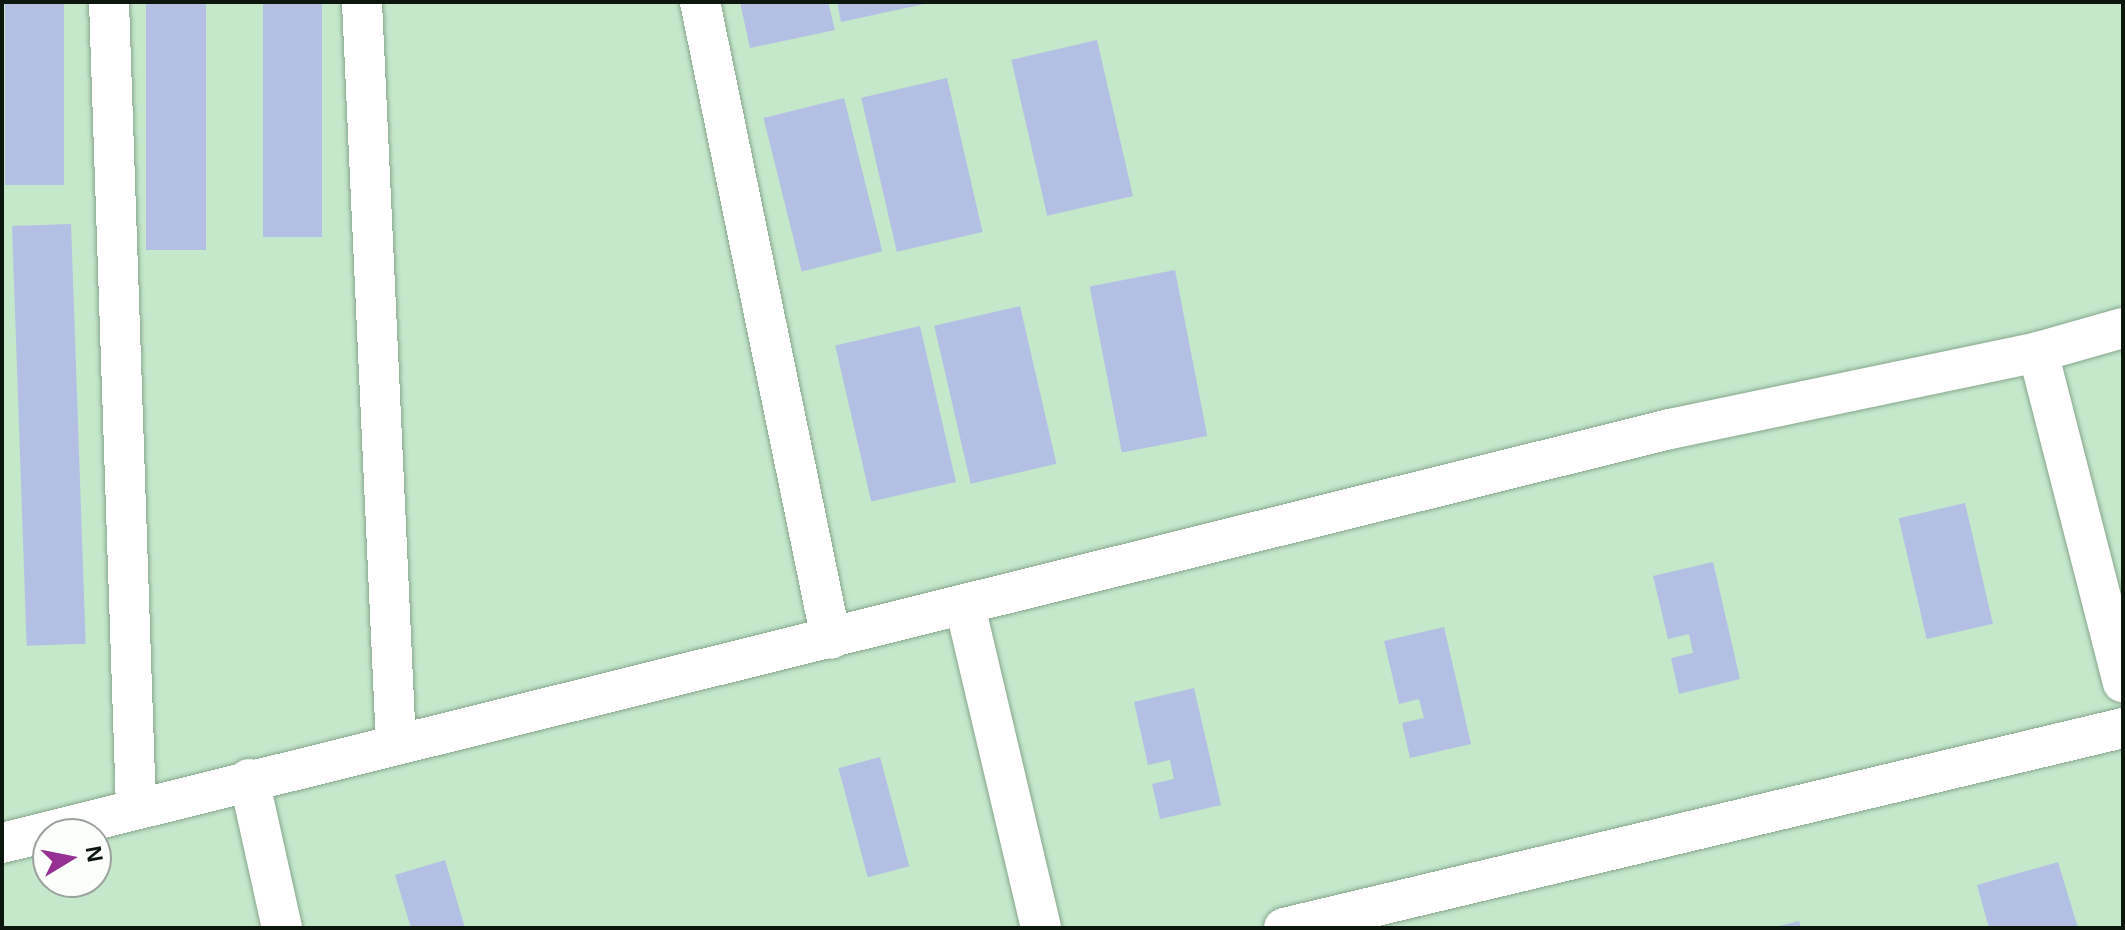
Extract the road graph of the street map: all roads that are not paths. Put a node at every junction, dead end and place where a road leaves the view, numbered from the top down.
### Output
1 (109, 2) edge
2 (362, 2) edge
3 (700, 2) edge
4 (2123, 328) edge
5 (2038, 352) junction
6 (965, 606) junction
7 (831, 639) junction
8 (2123, 682) edge
9 (2123, 728) edge
10 (396, 744) junction
11 (249, 779) junction
12 (136, 809) junction
13 (2, 843) edge
14 (282, 928) edge
15 (1041, 928) edge
16 (1284, 928) edge

1 - 12 street
2 - 10 street
3 - 7 street
4 - 5 street
5 - 6 street
5 - 8 street
6 - 7 street
6 - 15 street
7 - 10 street
9 - 16 street
10 - 11 street
11 - 12 street
11 - 14 street
12 - 13 street

